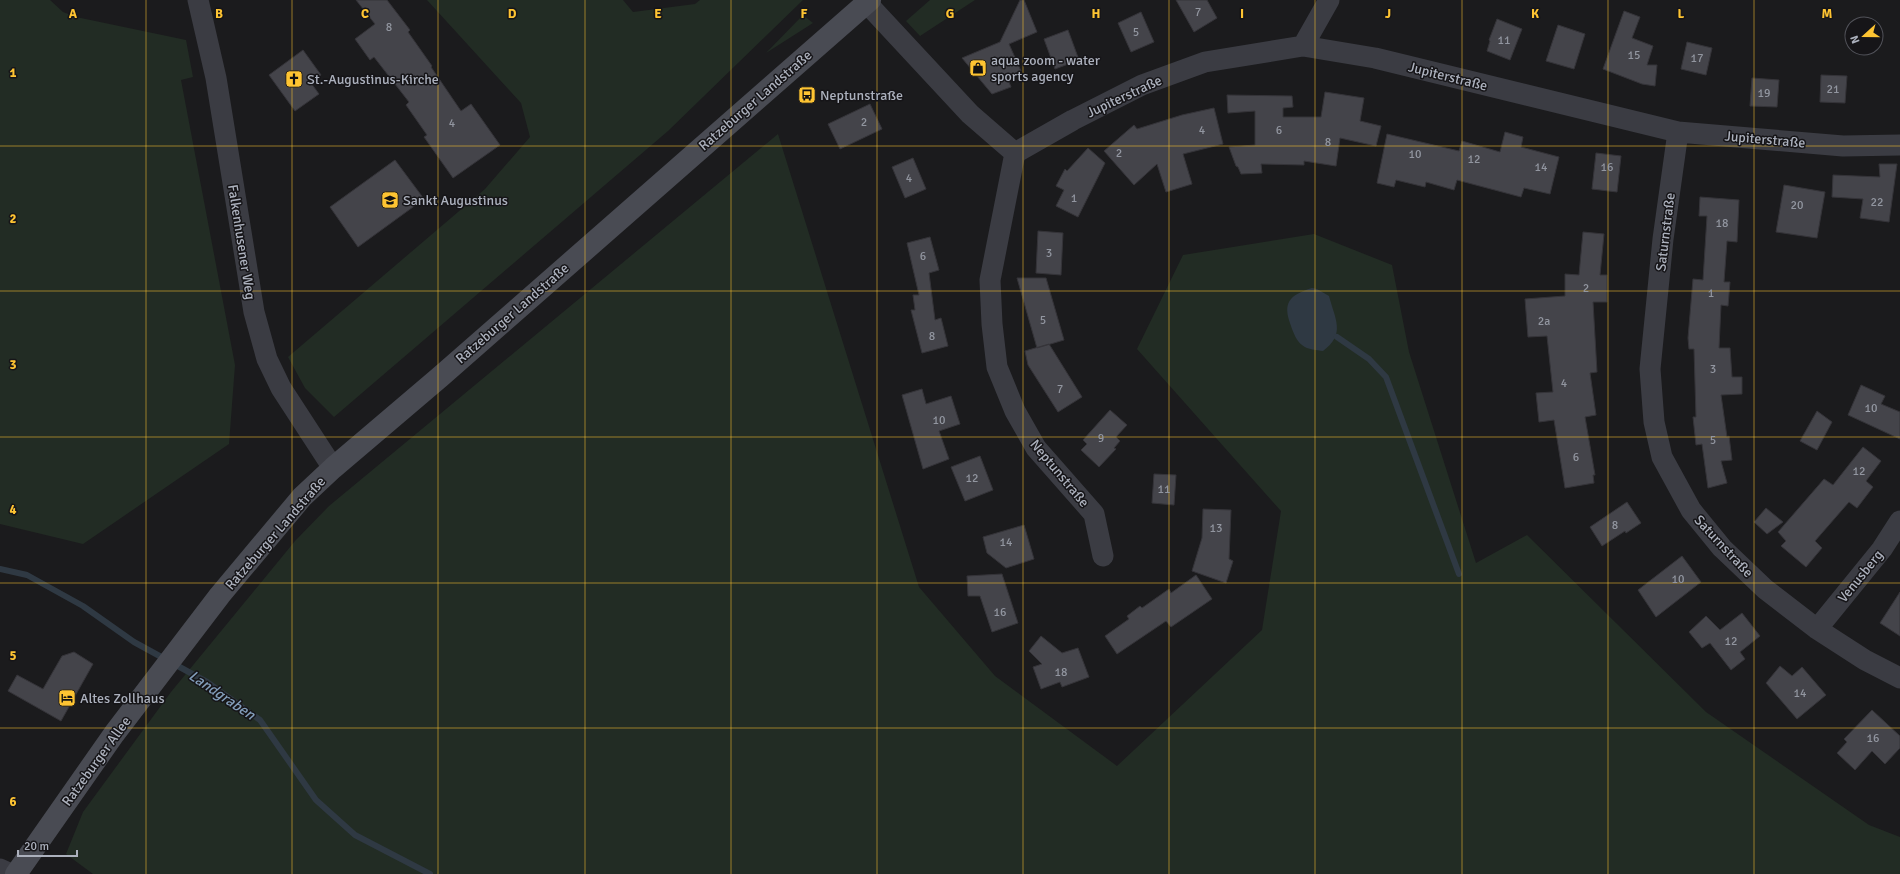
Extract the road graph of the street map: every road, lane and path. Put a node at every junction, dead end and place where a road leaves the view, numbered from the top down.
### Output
1 (198, 0) edge
2 (1329, 0) edge
3 (867, 1) edge
4 (1303, 46) junction
5 (1678, 132) junction
6 (1900, 145) edge
7 (1015, 153) junction
8 (333, 468) junction
9 (1900, 521) edge
10 (1103, 556) dead end
11 (1817, 629) junction
12 (178, 650) joint
13 (1900, 678) edge
14 (0, 868) edge
15 (11, 874) edge
16 (16, 874) edge

1 - 8 street, Falkenhusener Weg
2 - 4 street
3 - 7 street
3 - 8 main road, Ratzeburger Landstraße
4 - 5 street, Jupiterstraße
4 - 7 street, Jupiterstraße
5 - 6 street, Jupiterstraße
5 - 11 street, Saturnstraße
7 - 10 street, Neptunstraße
8 - 12 main road, Ratzeburger Landstraße
9 - 11 street, Venusberg
11 - 13 street, Saturnstraße
12 - 16 main road, Ratzeburger Allee
14 - 15 street

